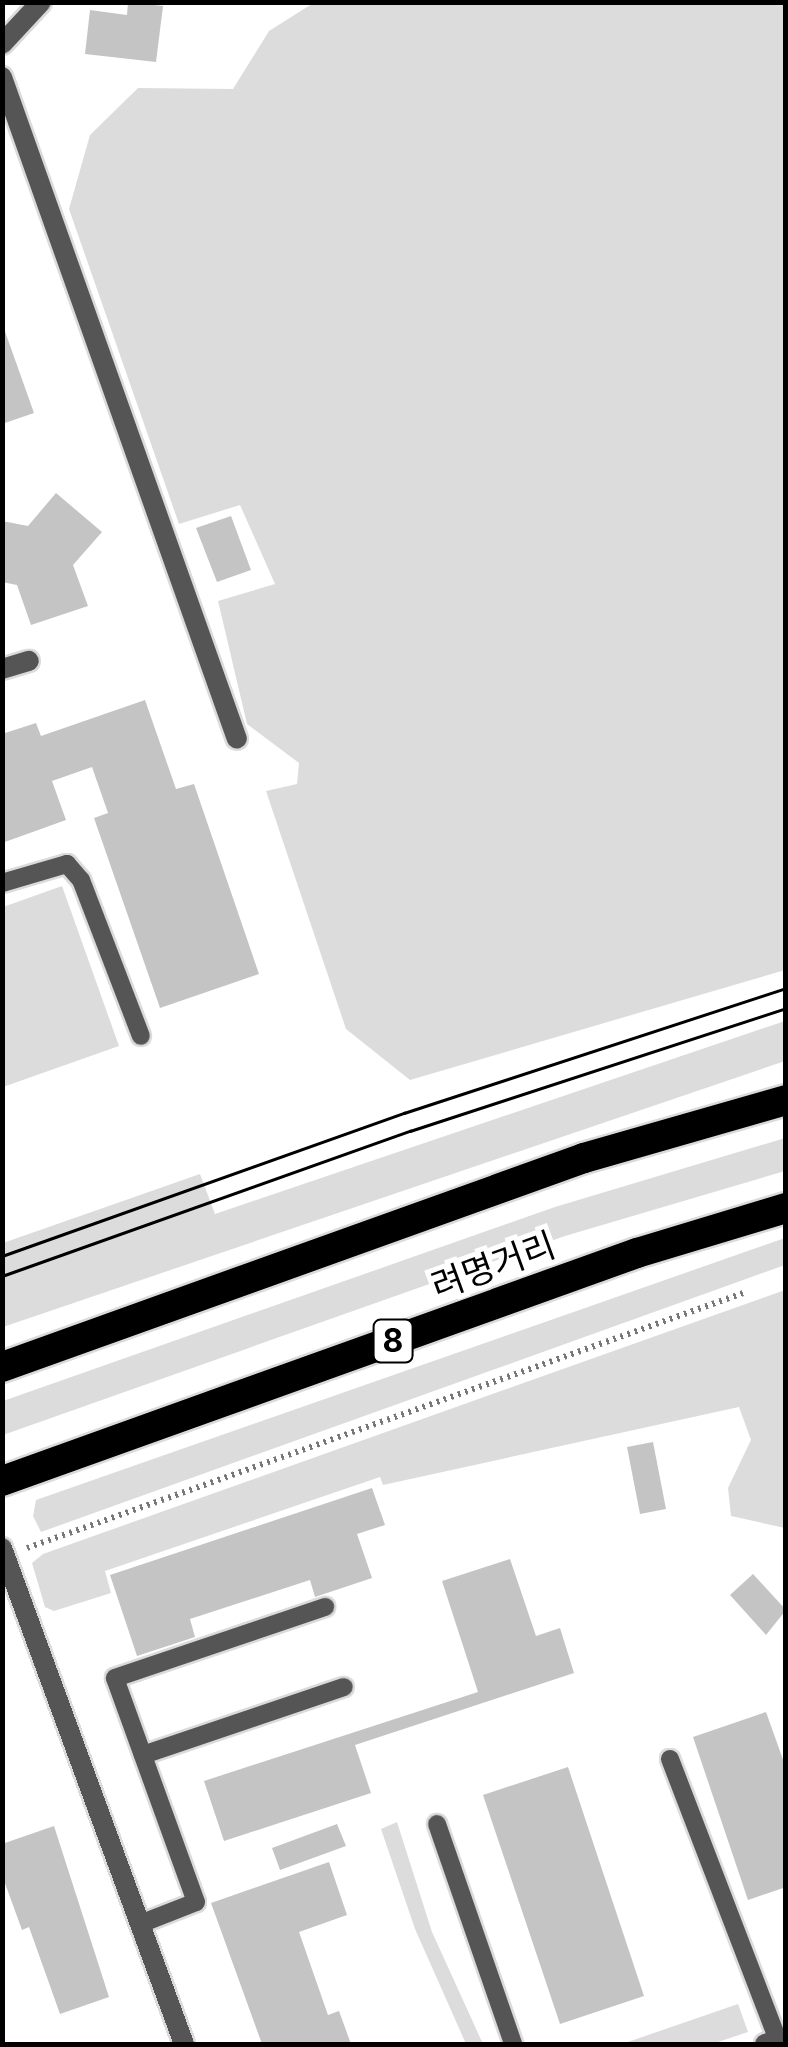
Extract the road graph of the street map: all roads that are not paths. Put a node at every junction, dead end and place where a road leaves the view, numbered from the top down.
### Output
1 (38, 5) edge
2 (2, 44) edge
3 (2, 78) edge
4 (29, 660) dead end
5 (2, 670) edge
6 (237, 738) dead end
7 (2, 883) edge
8 (142, 1036) dead end
9 (786, 1100) edge
10 (786, 1208) edge
11 (2, 1367) edge
12 (2, 1481) edge
13 (4, 1552) edge
14 (325, 1607) dead end
15 (344, 1687) dead end
16 (143, 1755) junction
17 (670, 1759) dead end
18 (436, 1824) dead end
19 (140, 1924) junction
20 (776, 2040) edge
21 (184, 2044) edge
22 (513, 2044) edge

1 - 2 street
3 - 6 street
4 - 5 street
7 - 8 lane
9 - 11 highway, 려명거리
10 - 12 highway, 려명거리 / 8
13 - 19 street
14 - 16 lane
15 - 16 lane
16 - 19 lane
17 - 20 lane
18 - 22 lane
19 - 21 street

